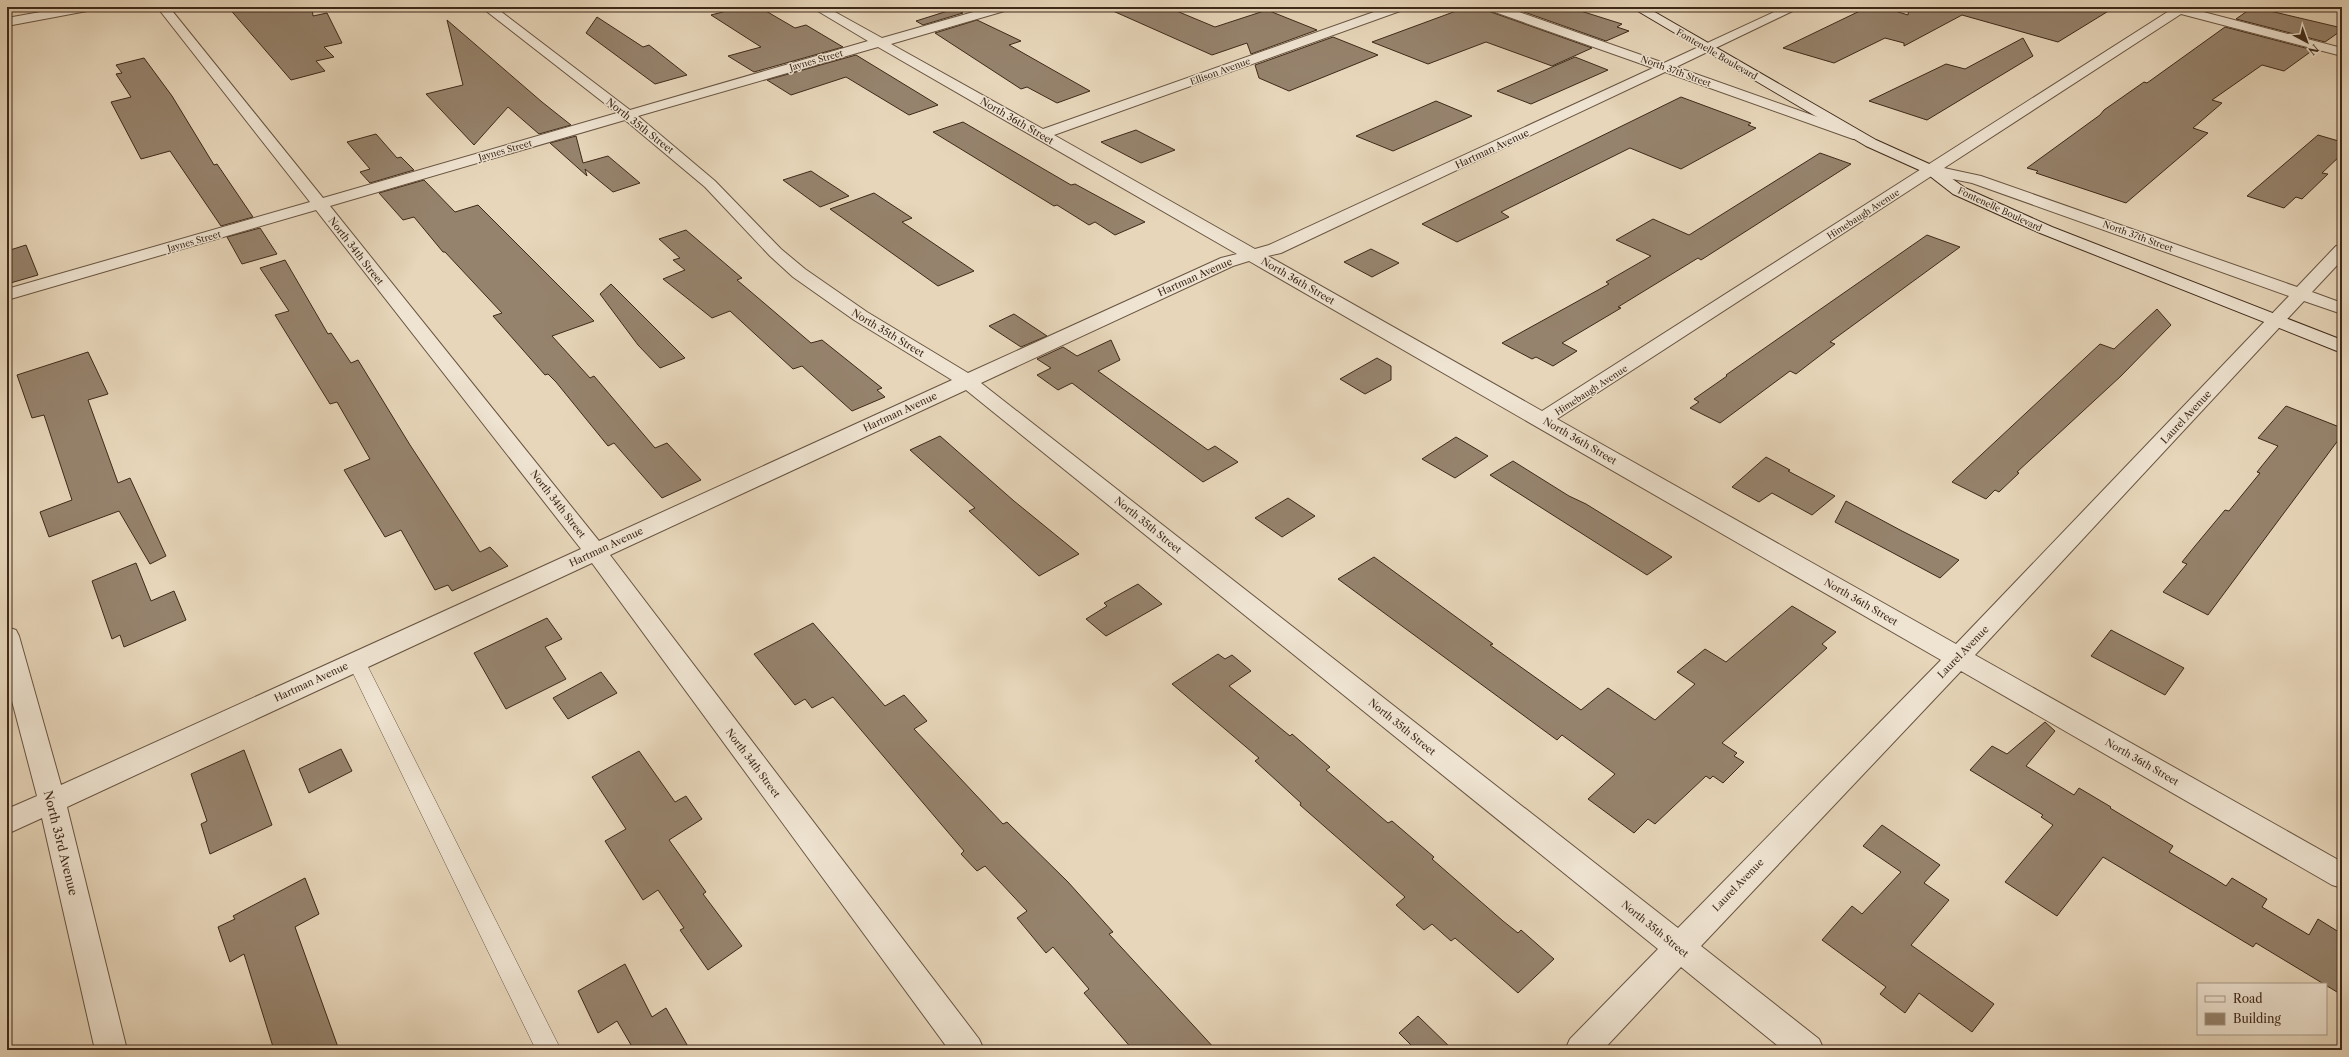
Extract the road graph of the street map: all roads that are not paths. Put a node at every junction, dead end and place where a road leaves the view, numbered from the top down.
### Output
1 (87, 7) edge
2 (164, 7) edge
3 (487, 7) edge
4 (817, 7) edge
5 (1004, 7) edge
6 (1398, 7) edge
7 (1493, 7) edge
8 (1637, 7) edge
9 (1795, 7) edge
10 (2176, 8) edge
11 (7, 22) edge
12 (879, 43) junction
13 (1707, 48) junction
14 (2342, 52) edge
15 (1666, 68) junction
16 (626, 115) junction
17 (1041, 135) junction
18 (1858, 136) junction
19 (1931, 170) junction
20 (320, 204) junction
21 (2342, 250) edge
22 (1253, 255) junction
23 (2300, 294) junction
24 (7, 295) edge
25 (2342, 309) edge
26 (2276, 322) junction
27 (2342, 347) edge
28 (967, 381) junction
29 (1542, 420) junction
30 (596, 552) junction
31 (7, 636) edge
32 (1958, 658) junction
33 (356, 661) junction
34 (52, 801) junction
35 (7, 822) edge
36 (2342, 876) edge
37 (1678, 947) junction
38 (111, 1050) edge
39 (549, 1050) edge
40 (968, 1050) edge
41 (1581, 1050) edge
42 (1808, 1050) edge

1 - 11 street
2 - 20 street, North 34th Street
3 - 16 street, North 35th Street
4 - 12 street, North 36th Street
5 - 12 street, Jaynes Street
6 - 17 street, Ellison Avenue
7 - 15 street, North 37th Street
8 - 13 street, Fontenelle Boulevard
9 - 13 street, Hartman Avenue
10 - 14 street
10 - 19 street, Himebaugh Avenue
12 - 16 street, Jaynes Street
12 - 17 street, North 36th Street
13 - 15 street, Hartman Avenue
13 - 18 street, Fontenelle Boulevard
15 - 18 street, North 37th Street
15 - 22 street, Hartman Avenue
16 - 20 street, Jaynes Street
16 - 28 street, North 35th Street
17 - 22 street, North 36th Street
18 - 19 street, Fontenelle Boulevard
19 - 23 street, North 37th Street
19 - 26 street, Fontenelle Boulevard
19 - 29 street, Himebaugh Avenue
20 - 24 street, Jaynes Street
20 - 30 street, North 34th Street
21 - 23 street, Laurel Avenue
22 - 28 street, Hartman Avenue
22 - 29 street, North 36th Street
23 - 25 street, North 37th Street
23 - 26 street, Laurel Avenue
26 - 27 street, Fontenelle Boulevard
26 - 32 street, Laurel Avenue
28 - 30 street, Hartman Avenue
28 - 37 street, North 35th Street
29 - 32 street, North 36th Street
30 - 33 street, Hartman Avenue
30 - 40 street, North 34th Street
31 - 34 street, North 33rd Avenue
32 - 36 street, North 36th Street
32 - 37 street, Laurel Avenue
33 - 34 street, Hartman Avenue
33 - 39 lane
34 - 35 street, Hartman Avenue
34 - 38 street, North 33rd Avenue
37 - 41 street, Laurel Avenue
37 - 42 street, North 35th Street

